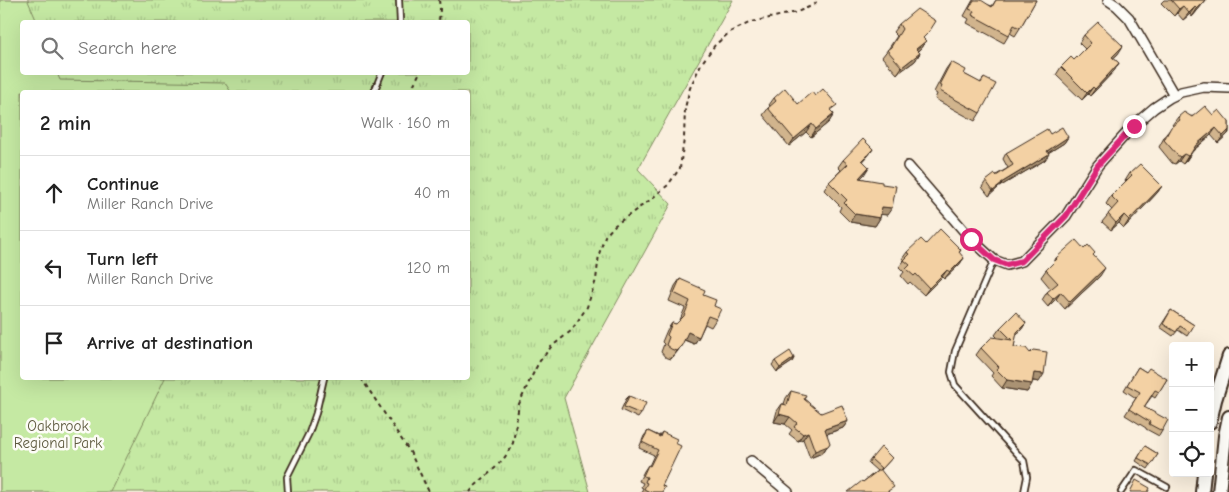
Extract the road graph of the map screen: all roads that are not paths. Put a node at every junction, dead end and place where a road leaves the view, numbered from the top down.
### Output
1 (399, 0) edge
2 (1108, 0) edge
3 (400, 20) edge
4 (381, 75) edge
5 (1229, 88) edge
6 (375, 90) edge
7 (1174, 95) junction
8 (908, 166) dead end
9 (994, 260) junction
10 (1229, 356) edge
11 (324, 380) edge
12 (1214, 404) edge
13 (1229, 417) edge
14 (752, 461) dead end
15 (1204, 477) edge
16 (1167, 487) dead end
17 (288, 492) edge
18 (788, 492) edge
19 (1024, 492) edge
20 (1121, 492) edge
21 (1202, 492) edge
22 (1219, 492) edge

1 - 3 lane
2 - 7 street
4 - 6 lane
5 - 7 street
7 - 9 street
8 - 9 street
9 - 19 lane
10 - 12 main road
11 - 17 lane
13 - 22 main road
14 - 18 street
15 - 21 main road
16 - 20 lane

